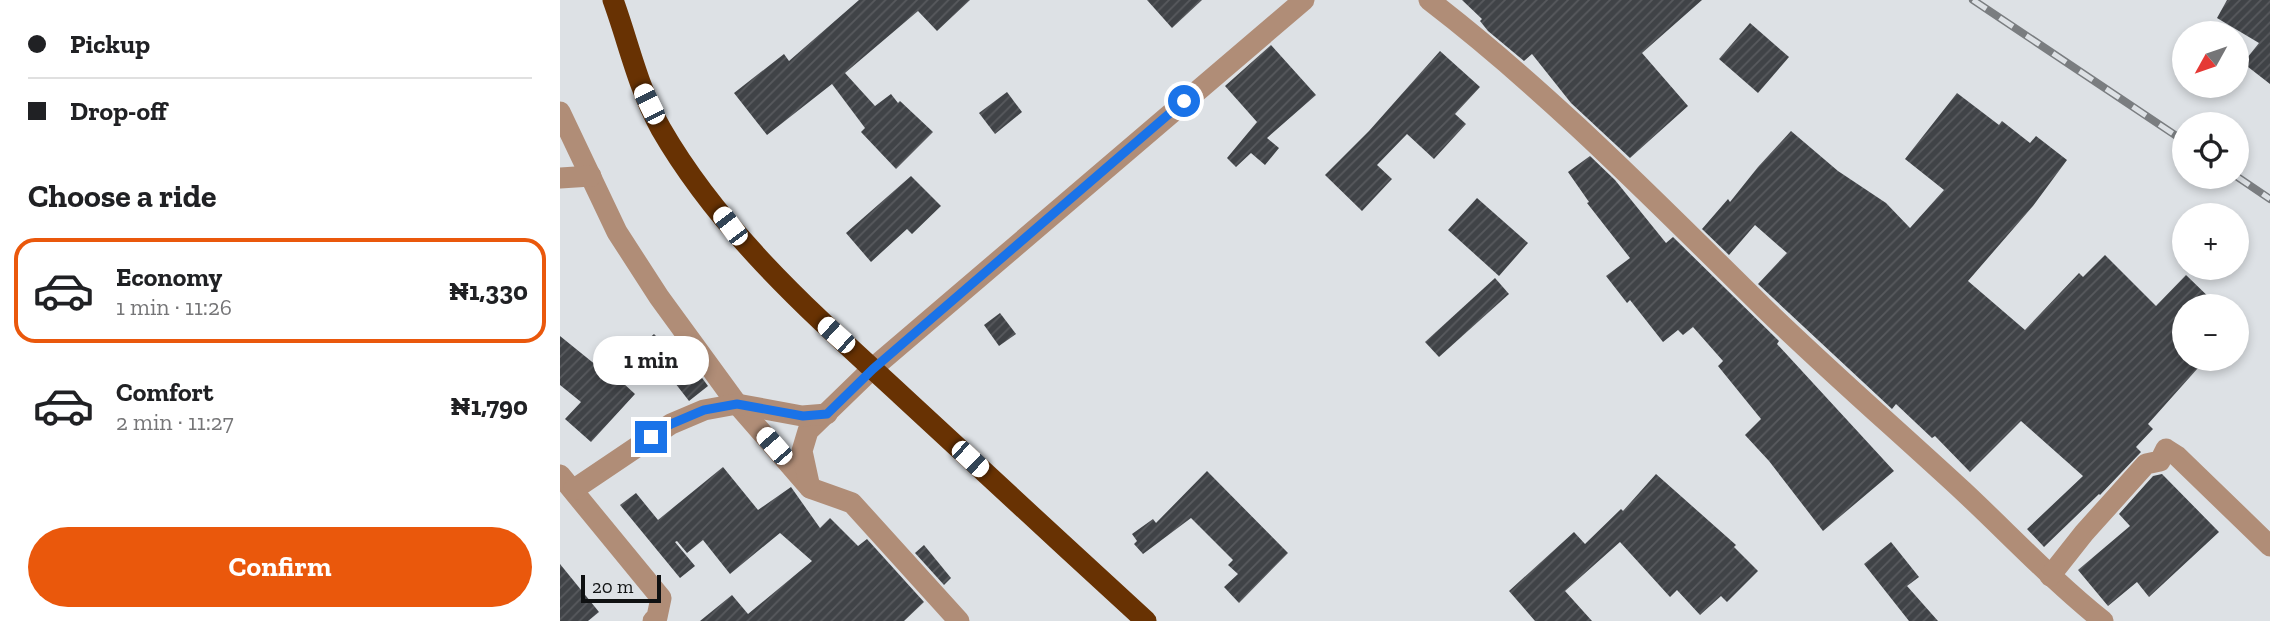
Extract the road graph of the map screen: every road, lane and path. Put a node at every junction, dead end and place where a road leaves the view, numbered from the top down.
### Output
1 (1304, 0) edge
2 (1429, 0) edge
3 (615, 3) edge
4 (563, 125) edge
5 (591, 176) junction
6 (560, 178) edge
7 (873, 369) junction
8 (737, 404) junction
9 (827, 414) junction
10 (566, 482) edge
11 (810, 488) junction
12 (2270, 546) edge
13 (2050, 576) junction
14 (653, 621) edge
15 (959, 621) edge
16 (1146, 621) edge
17 (2102, 621) edge

1 - 7 street
2 - 13 street
3 - 7 highway
4 - 5 street
5 - 6 street
5 - 8 street
7 - 9 street
7 - 16 highway
8 - 9 street
8 - 10 street
8 - 11 street
9 - 11 street
10 - 14 street
11 - 15 street
12 - 13 street
13 - 17 street

